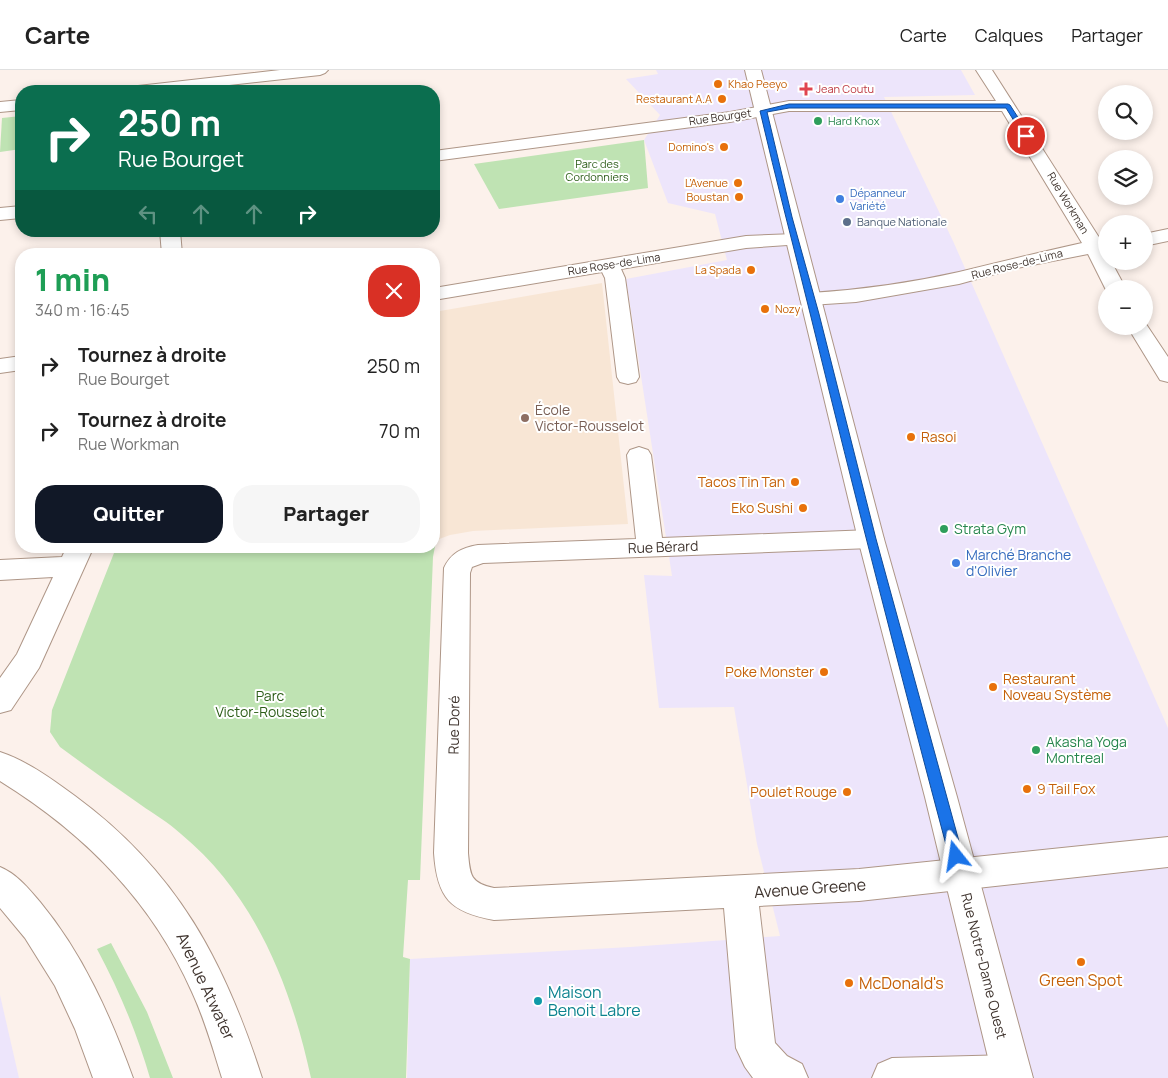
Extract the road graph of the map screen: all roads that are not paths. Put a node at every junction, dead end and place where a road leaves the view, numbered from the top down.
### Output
1 (320, 70) edge
2 (753, 70) edge
3 (984, 70) edge
4 (166, 85) edge
5 (15, 106) edge
6 (1008, 106) junction
7 (0, 107) edge
8 (764, 111) junction
9 (440, 155) edge
10 (15, 213) edge
11 (0, 214) edge
12 (1168, 235) edge
13 (1153, 238) edge
14 (795, 240) junction
15 (1098, 243) edge
16 (1098, 245) edge
17 (609, 265) junction
18 (440, 293) edge
19 (810, 299) junction
20 (1144, 335) edge
21 (15, 364) edge
22 (0, 366) edge
23 (1168, 375) edge
24 (628, 377) dead end
25 (638, 455) dead end
26 (871, 539) junction
27 (650, 548) junction
28 (77, 556) edge
29 (458, 564) joint
30 (0, 570) edge
31 (0, 701) edge
32 (0, 765) edge
33 (1168, 852) edge
34 (961, 874) junction
35 (0, 883) edge
36 (458, 886) joint
37 (740, 892) junction
38 (1012, 1077) edge
39 (113, 1078) edge
40 (242, 1078) edge
41 (788, 1078) edge
42 (892, 1078) edge

1 - 4 street
2 - 8 street, Rue Notre-Dame Ouest
3 - 6 street, Rue Workman
5 - 7 street
6 - 8 street, Rue Bourget
6 - 15 street, Rue Workman
8 - 9 street, Rue Bourget
8 - 14 street, Rue Notre-Dame Ouest
10 - 11 street
12 - 13 street
14 - 17 street, Rue Rose-de-Lima
14 - 19 street, Rue Notre-Dame Ouest
16 - 19 street, Rue Rose-de-Lima
17 - 18 street, Rue Rose-de-Lima
17 - 24 street
19 - 26 street, Rue Notre-Dame Ouest
20 - 23 street
21 - 22 street
25 - 27 street
26 - 27 street, Rue Bérard
26 - 34 street, Rue Notre-Dame Ouest
27 - 29 street, Rue Bérard
28 - 30 street
28 - 31 street
29 - 36 street, Rue Doré
32 - 40 street, Avenue Atwater
33 - 34 street, Avenue Greene
34 - 37 street, Avenue Greene
34 - 38 street, Rue Notre-Dame Ouest
35 - 39 street
36 - 37 street, Avenue Greene
37 - 41 street
38 - 42 street

